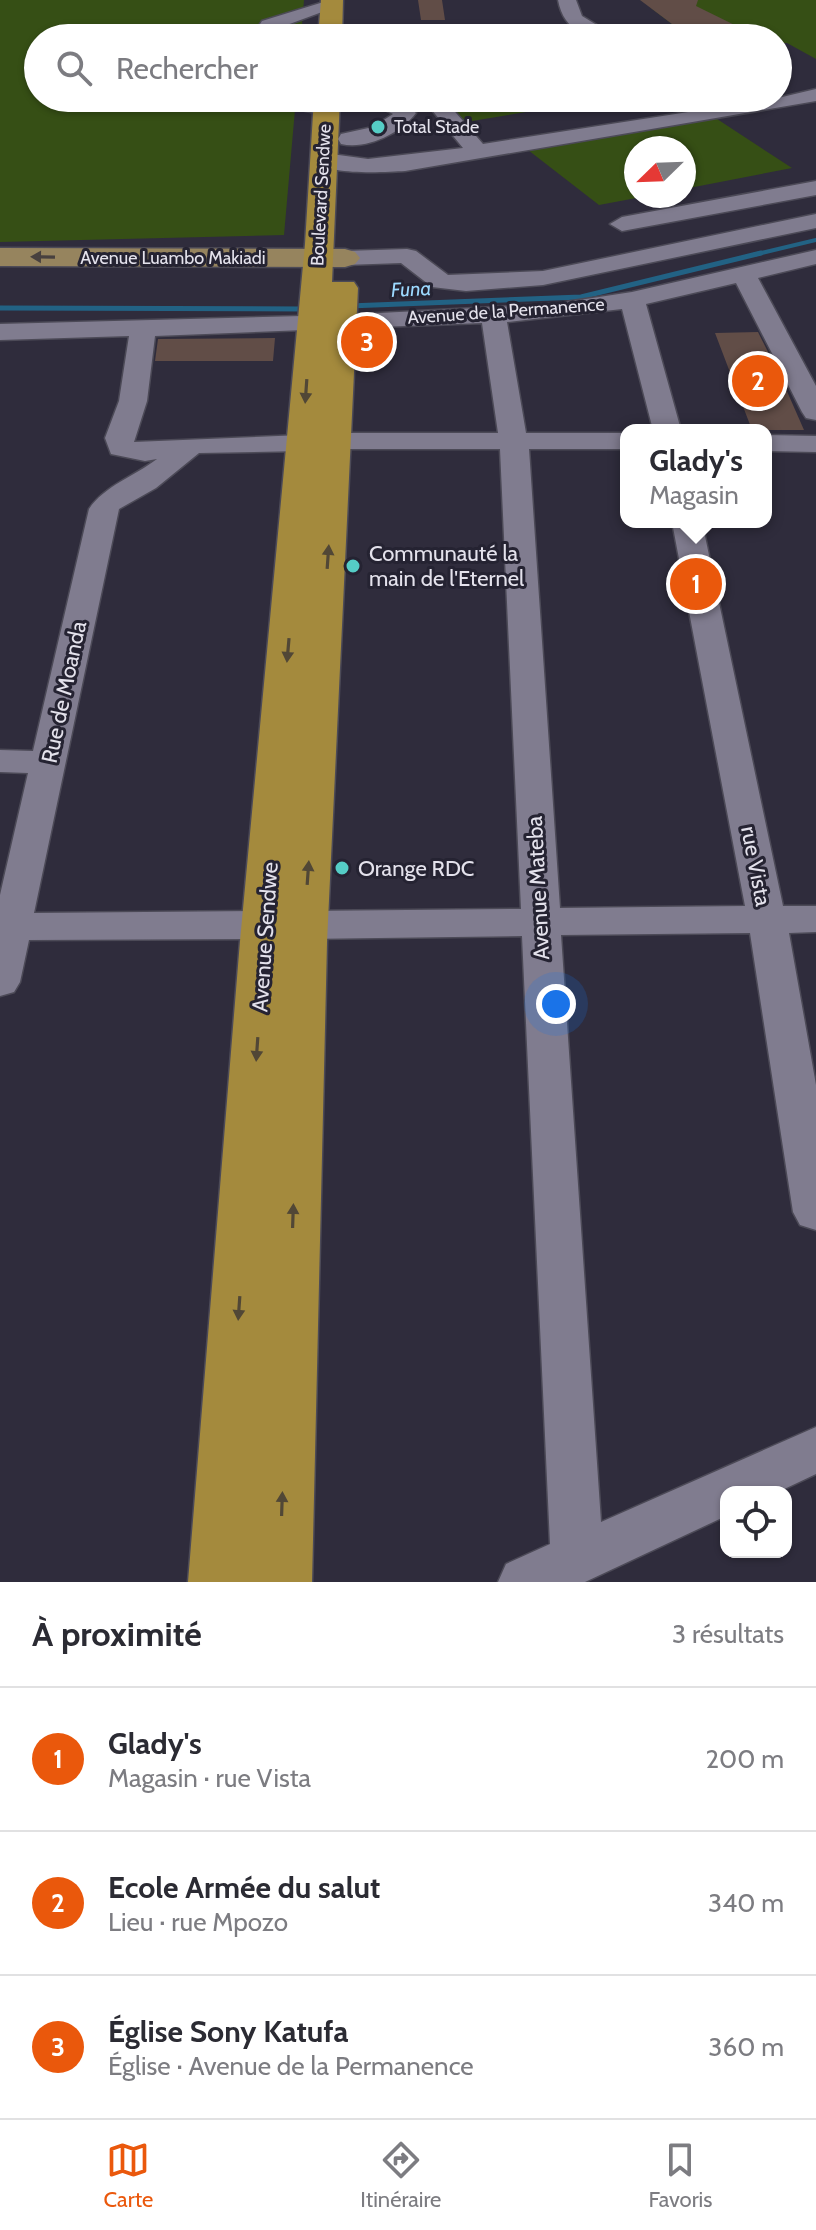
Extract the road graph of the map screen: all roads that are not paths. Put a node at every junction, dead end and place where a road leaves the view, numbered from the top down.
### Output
1 (567, 0) edge
2 (344, 5) edge
3 (273, 24) edge
4 (336, 24) edge
5 (578, 24) edge
6 (816, 95) edge
7 (792, 97) edge
8 (336, 112) edge
9 (404, 112) edge
10 (444, 112) edge
11 (691, 112) edge
12 (477, 151) junction
13 (340, 153) junction
14 (816, 188) edge
15 (816, 221) edge
16 (622, 224) dead end
17 (0, 257) edge
18 (816, 257) edge
19 (332, 258) junction
20 (744, 274) junction
21 (632, 300) junction
22 (328, 310) junction
23 (493, 314) junction
24 (143, 327) junction
25 (0, 332) edge
26 (816, 412) edge
27 (665, 424) edge
28 (620, 441) edge
29 (319, 442) junction
30 (514, 442) junction
31 (772, 443) edge
32 (816, 444) edge
33 (192, 445) junction
34 (688, 528) edge
35 (0, 761) edge
36 (49, 762) junction
37 (816, 919) edge
38 (767, 920) junction
39 (539, 921) junction
40 (13, 927) junction
41 (284, 933) junction
42 (0, 982) edge
43 (816, 1212) edge
44 (816, 1450) edge
45 (577, 1560) junction
46 (221, 1582) edge
47 (279, 1582) edge
48 (525, 1582) edge

1 - 5 street
2 - 3 street
2 - 4 highway
6 - 7 street
8 - 13 highway, Boulevard Sendwe
9 - 13 street
10 - 12 street
11 - 12 street
12 - 13 street
13 - 19 highway, Boulevard Sendwe
14 - 16 street
15 - 19 street
19 -> 17 main road, Avenue Luambo Makiadi
18 - 20 street, Avenue de la Permanence
19 - 22 highway, Boulevard Sendwe
20 - 21 street, Avenue de la Permanence
20 - 26 street
21 - 23 street, Avenue de la Permanence
21 - 27 street
22 - 23 street, Avenue de la Permanence
22 - 24 street, Avenue de la Permanence
22 - 29 highway, Avenue Sendwe
23 - 30 street, Avenue Mateba
24 - 25 street, Avenue de la Permanence
24 - 33 street
28 - 30 street
29 - 30 street
29 - 33 street
29 - 41 highway, Avenue Sendwe
30 - 39 street, Avenue Mateba
31 - 32 street
33 - 36 street, Rue de Moanda
34 - 38 street, rue Vista
35 - 36 street
36 - 40 street, Rue de Moanda
37 - 38 street
38 - 39 street
38 - 43 street, rue Vista
39 - 41 street
39 - 45 street, Avenue Mateba
40 - 41 street
40 - 42 street, Rue de Moanda
41 -> 46 highway, Avenue Sendwe
47 -> 41 highway, Avenue Sendwe
44 - 45 street
45 - 48 street

